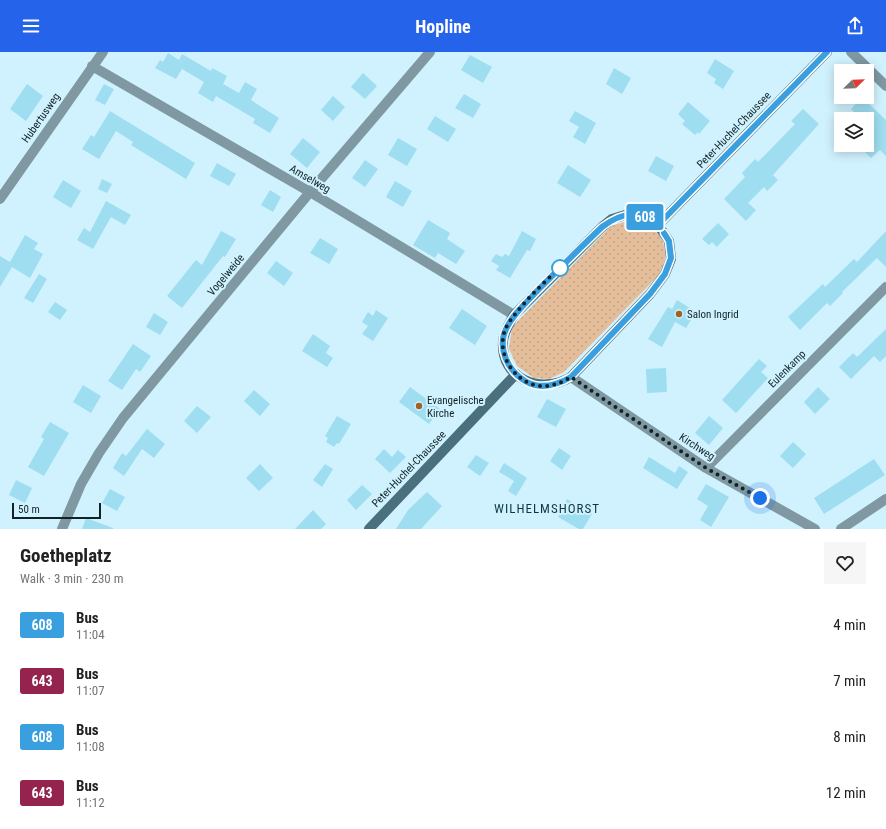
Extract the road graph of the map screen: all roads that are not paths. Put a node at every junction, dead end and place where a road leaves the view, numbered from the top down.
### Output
1 (103, 52) edge
2 (430, 52) edge
3 (827, 52) edge
4 (852, 52) edge
5 (92, 66) junction
6 (886, 86) edge
7 (310, 192) junction
8 (0, 199) edge
9 (658, 225) junction
10 (886, 287) edge
11 (514, 315) junction
12 (516, 374) junction
13 (571, 377) junction
14 (706, 468) junction
15 (886, 499) edge
16 (62, 529) edge
17 (369, 529) edge
18 (815, 529) edge
19 (841, 529) edge

1 - 5 street, Hubertusweg
2 - 7 street, Vogelweide
3 - 9 street, Peter-Huchel-Chaussee
4 - 6 street
5 - 7 street, Amselweg
5 - 8 street, Hubertusweg
7 - 11 street, Amselweg
7 - 16 street, Vogelweide
9 - 11 street
9 - 13 street
10 - 14 street, Eulenkamp
11 - 12 street
12 - 13 street
12 - 17 street, Peter-Huchel-Chaussee
13 - 14 street, Kirchweg
14 - 18 street, Kirchweg
15 - 19 street

